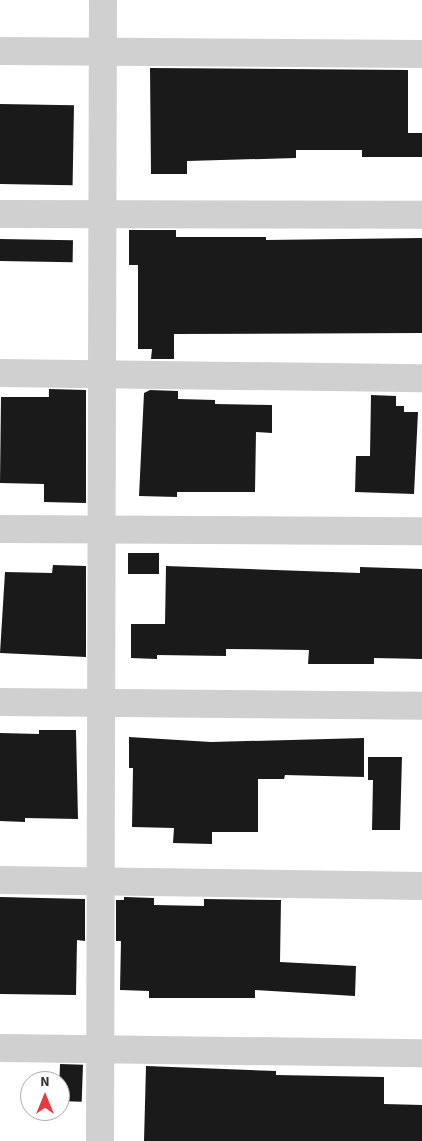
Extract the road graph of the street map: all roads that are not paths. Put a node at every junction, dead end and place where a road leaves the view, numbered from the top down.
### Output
1 (103, 0) edge
2 (0, 51) edge
3 (104, 52) junction
4 (422, 54) edge
5 (0, 214) edge
6 (104, 215) junction
7 (422, 215) edge
8 (0, 373) edge
9 (103, 375) junction
10 (422, 378) edge
11 (0, 530) edge
12 (102, 530) junction
13 (422, 531) edge
14 (0, 702) edge
15 (102, 703) junction
16 (422, 706) edge
17 (0, 880) edge
18 (101, 881) junction
19 (422, 886) edge
20 (0, 1048) edge
21 (100, 1049) junction
22 (422, 1053) edge
23 (100, 1141) edge

1 - 3 street
2 - 3 street
3 - 4 street
3 - 6 street
5 - 6 street
6 - 7 street
6 - 9 street
8 - 9 street
9 - 10 street
9 - 12 street
11 - 12 street
12 - 13 street
12 - 15 street
14 - 15 street
15 - 16 street
15 - 18 street
17 - 18 street
18 - 19 street
18 - 21 street
20 - 21 street
21 - 22 street
21 - 23 street

